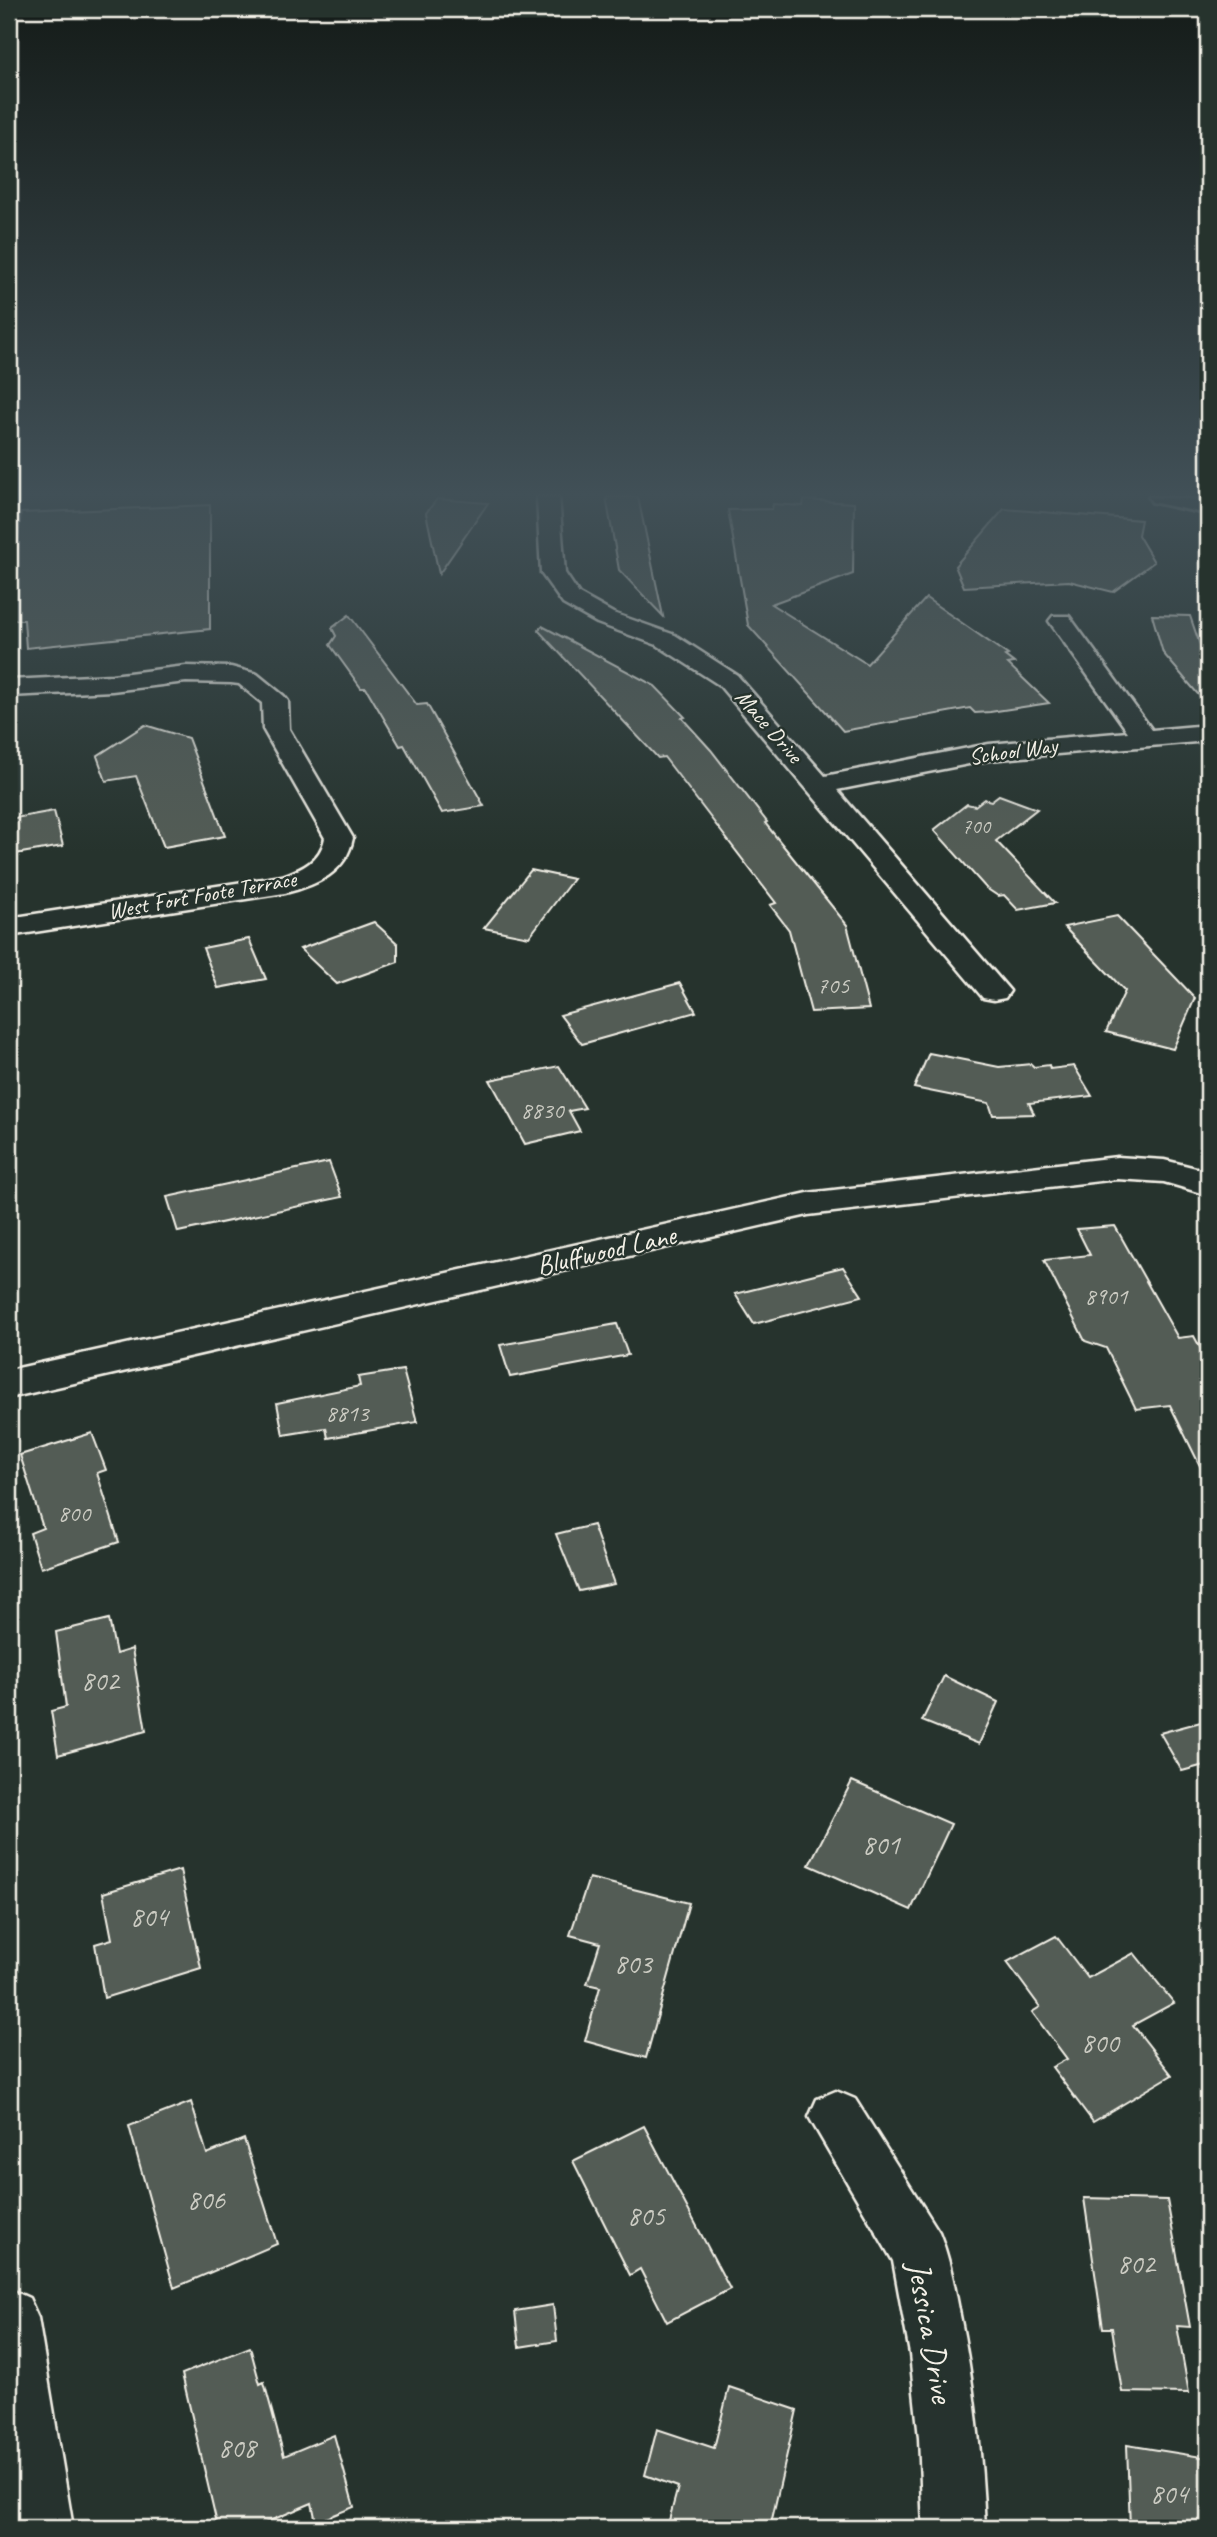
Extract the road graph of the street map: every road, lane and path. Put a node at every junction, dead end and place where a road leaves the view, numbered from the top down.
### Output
1 (600, 615) edge
2 (1060, 621) dead end
3 (9, 688) edge
4 (1208, 733) edge
5 (1145, 738) junction
6 (820, 785) junction
7 (9, 928) edge
8 (994, 991) dead end
9 (1208, 1184) edge
10 (9, 1384) edge
11 (836, 2117) dead end
12 (9, 2318) edge
13 (43, 2528) edge
14 (954, 2528) edge

1 - 6 street, Mace Drive
2 - 5 street
3 - 7 street, West Fort Foote Terrace
4 - 5 street, School Way
5 - 6 street, School Way
6 - 8 street, Mace Drive
9 - 10 street, Bluffwood Lane
11 - 14 street, Jessica Drive
12 - 13 street

